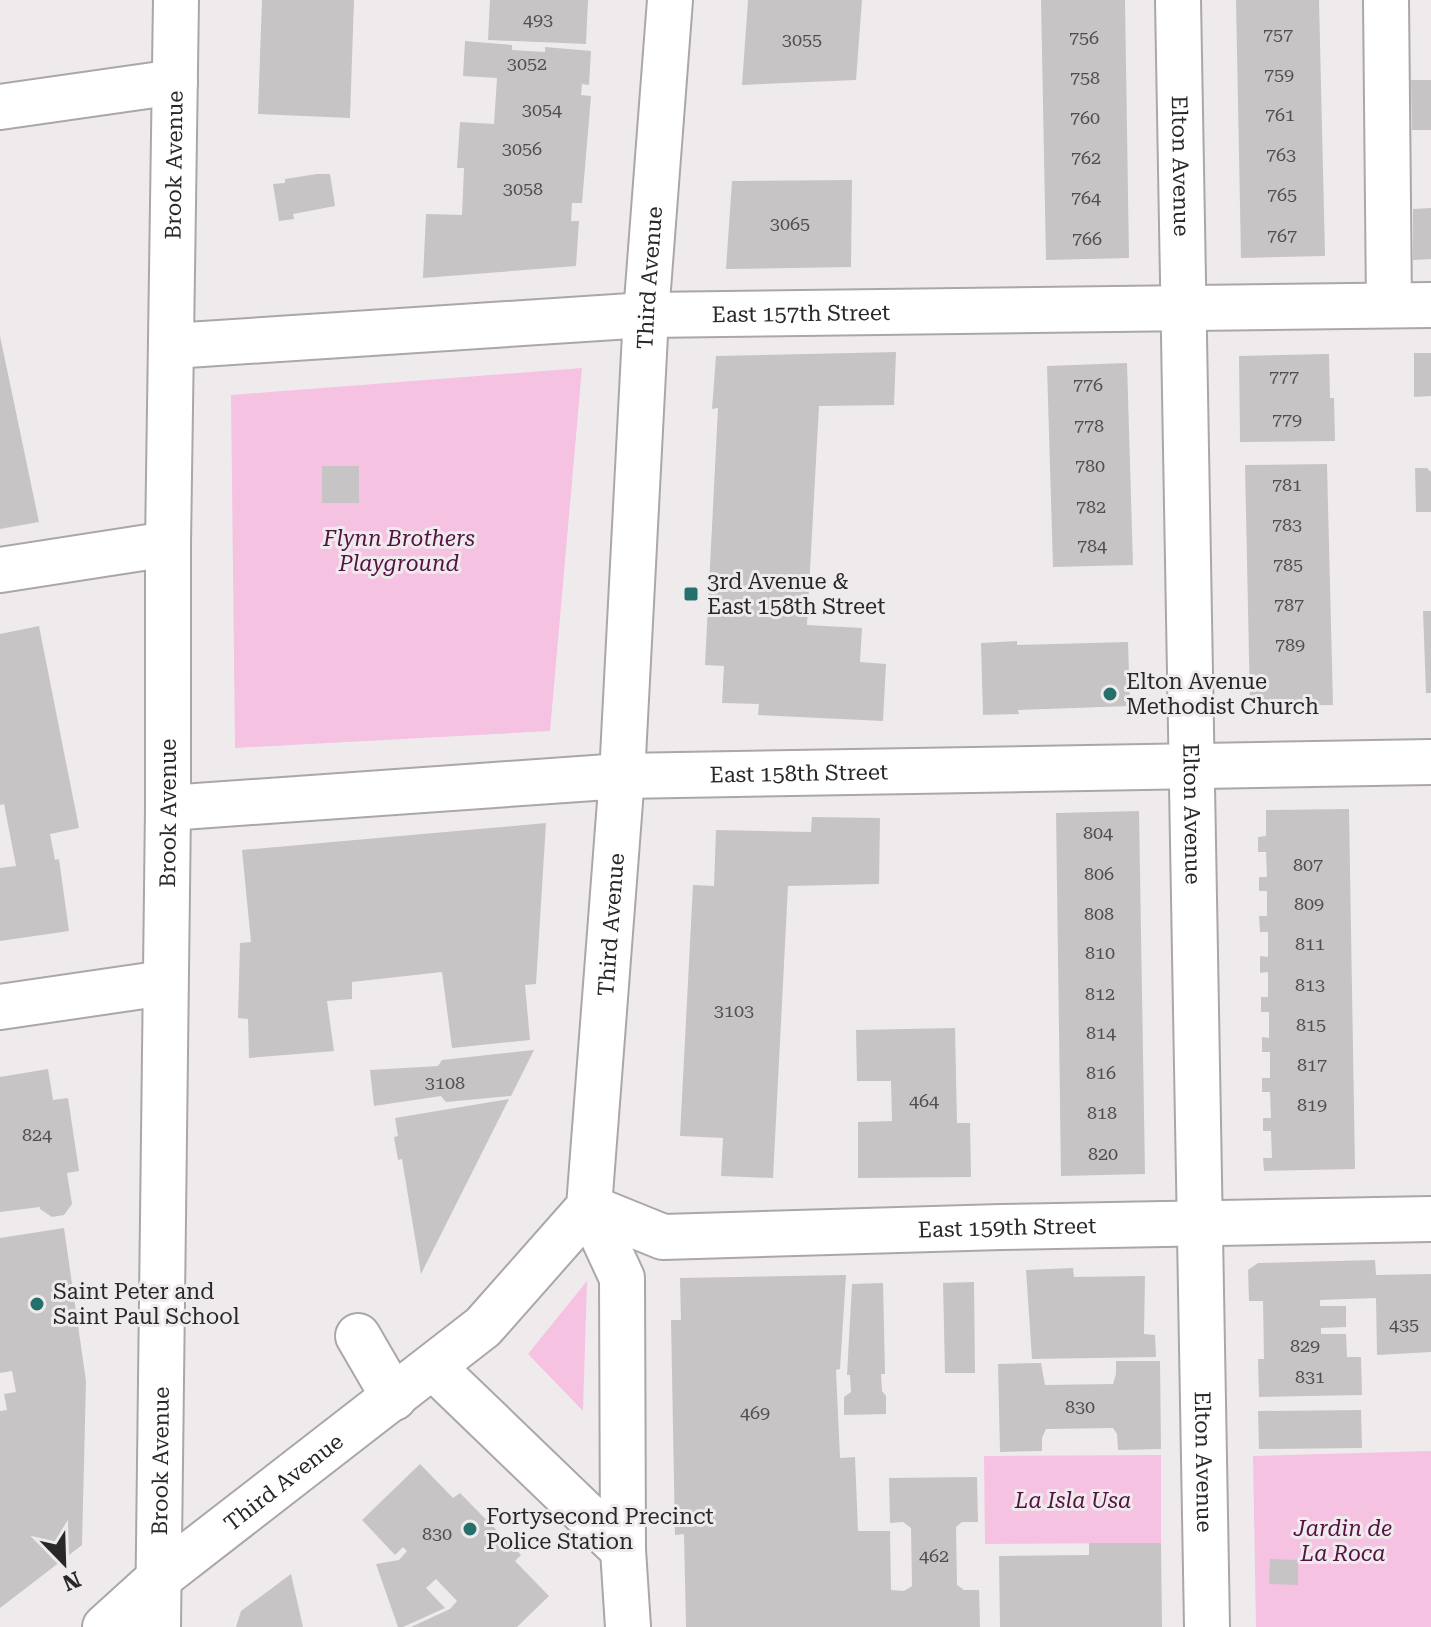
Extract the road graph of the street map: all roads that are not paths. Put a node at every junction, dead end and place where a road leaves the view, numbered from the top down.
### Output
1 (176, 0) edge
2 (670, 0) edge
3 (1178, 0) edge
4 (1386, 0) edge
5 (175, 82) junction
6 (0, 107) edge
7 (1410, 305) edge
8 (1183, 309) junction
9 (646, 315) junction
10 (172, 346) junction
11 (168, 544) junction
12 (0, 570) edge
13 (1431, 762) edge
14 (1192, 766) junction
15 (622, 776) junction
16 (168, 808) junction
17 (164, 983) junction
18 (0, 1007) edge
19 (589, 1207) junction
20 (1431, 1219) edge
21 (1199, 1223) junction
22 (358, 1336) dead end
23 (433, 1367) junction
24 (394, 1398) junction
25 (623, 1550) junction
26 (158, 1579) junction
27 (105, 1627) edge
28 (158, 1627) edge
29 (628, 1627) edge
30 (1207, 1627) edge

1 - 5 street, Brook Avenue
2 - 9 street, Third Avenue
3 - 8 street, Elton Avenue
4 - 7 street
5 - 6 street
5 - 10 street, Brook Avenue
7 - 8 street, East 157th Street
8 - 9 street, East 157th Street
8 - 14 street, Elton Avenue
9 - 10 street, East 157th Street
9 - 15 street, Third Avenue
10 - 11 street, Brook Avenue
11 - 12 street
11 - 16 street, Brook Avenue
13 - 14 street, East 158th Street
14 - 15 street, East 158th Street
14 - 21 street, Elton Avenue
15 - 16 street, East 158th Street
15 - 19 street, Third Avenue
16 - 17 street, Brook Avenue
17 - 18 street
17 - 26 street, Brook Avenue
19 - 21 street, East 159th Street
19 - 23 street, Third Avenue
19 - 25 street
20 - 21 street, East 159th Street
21 - 30 street, Elton Avenue
22 - 24 street
23 - 24 street, Third Avenue
23 - 25 street
24 - 26 street, Third Avenue
25 - 29 street
26 - 27 street, Third Avenue
26 - 28 street, Brook Avenue

